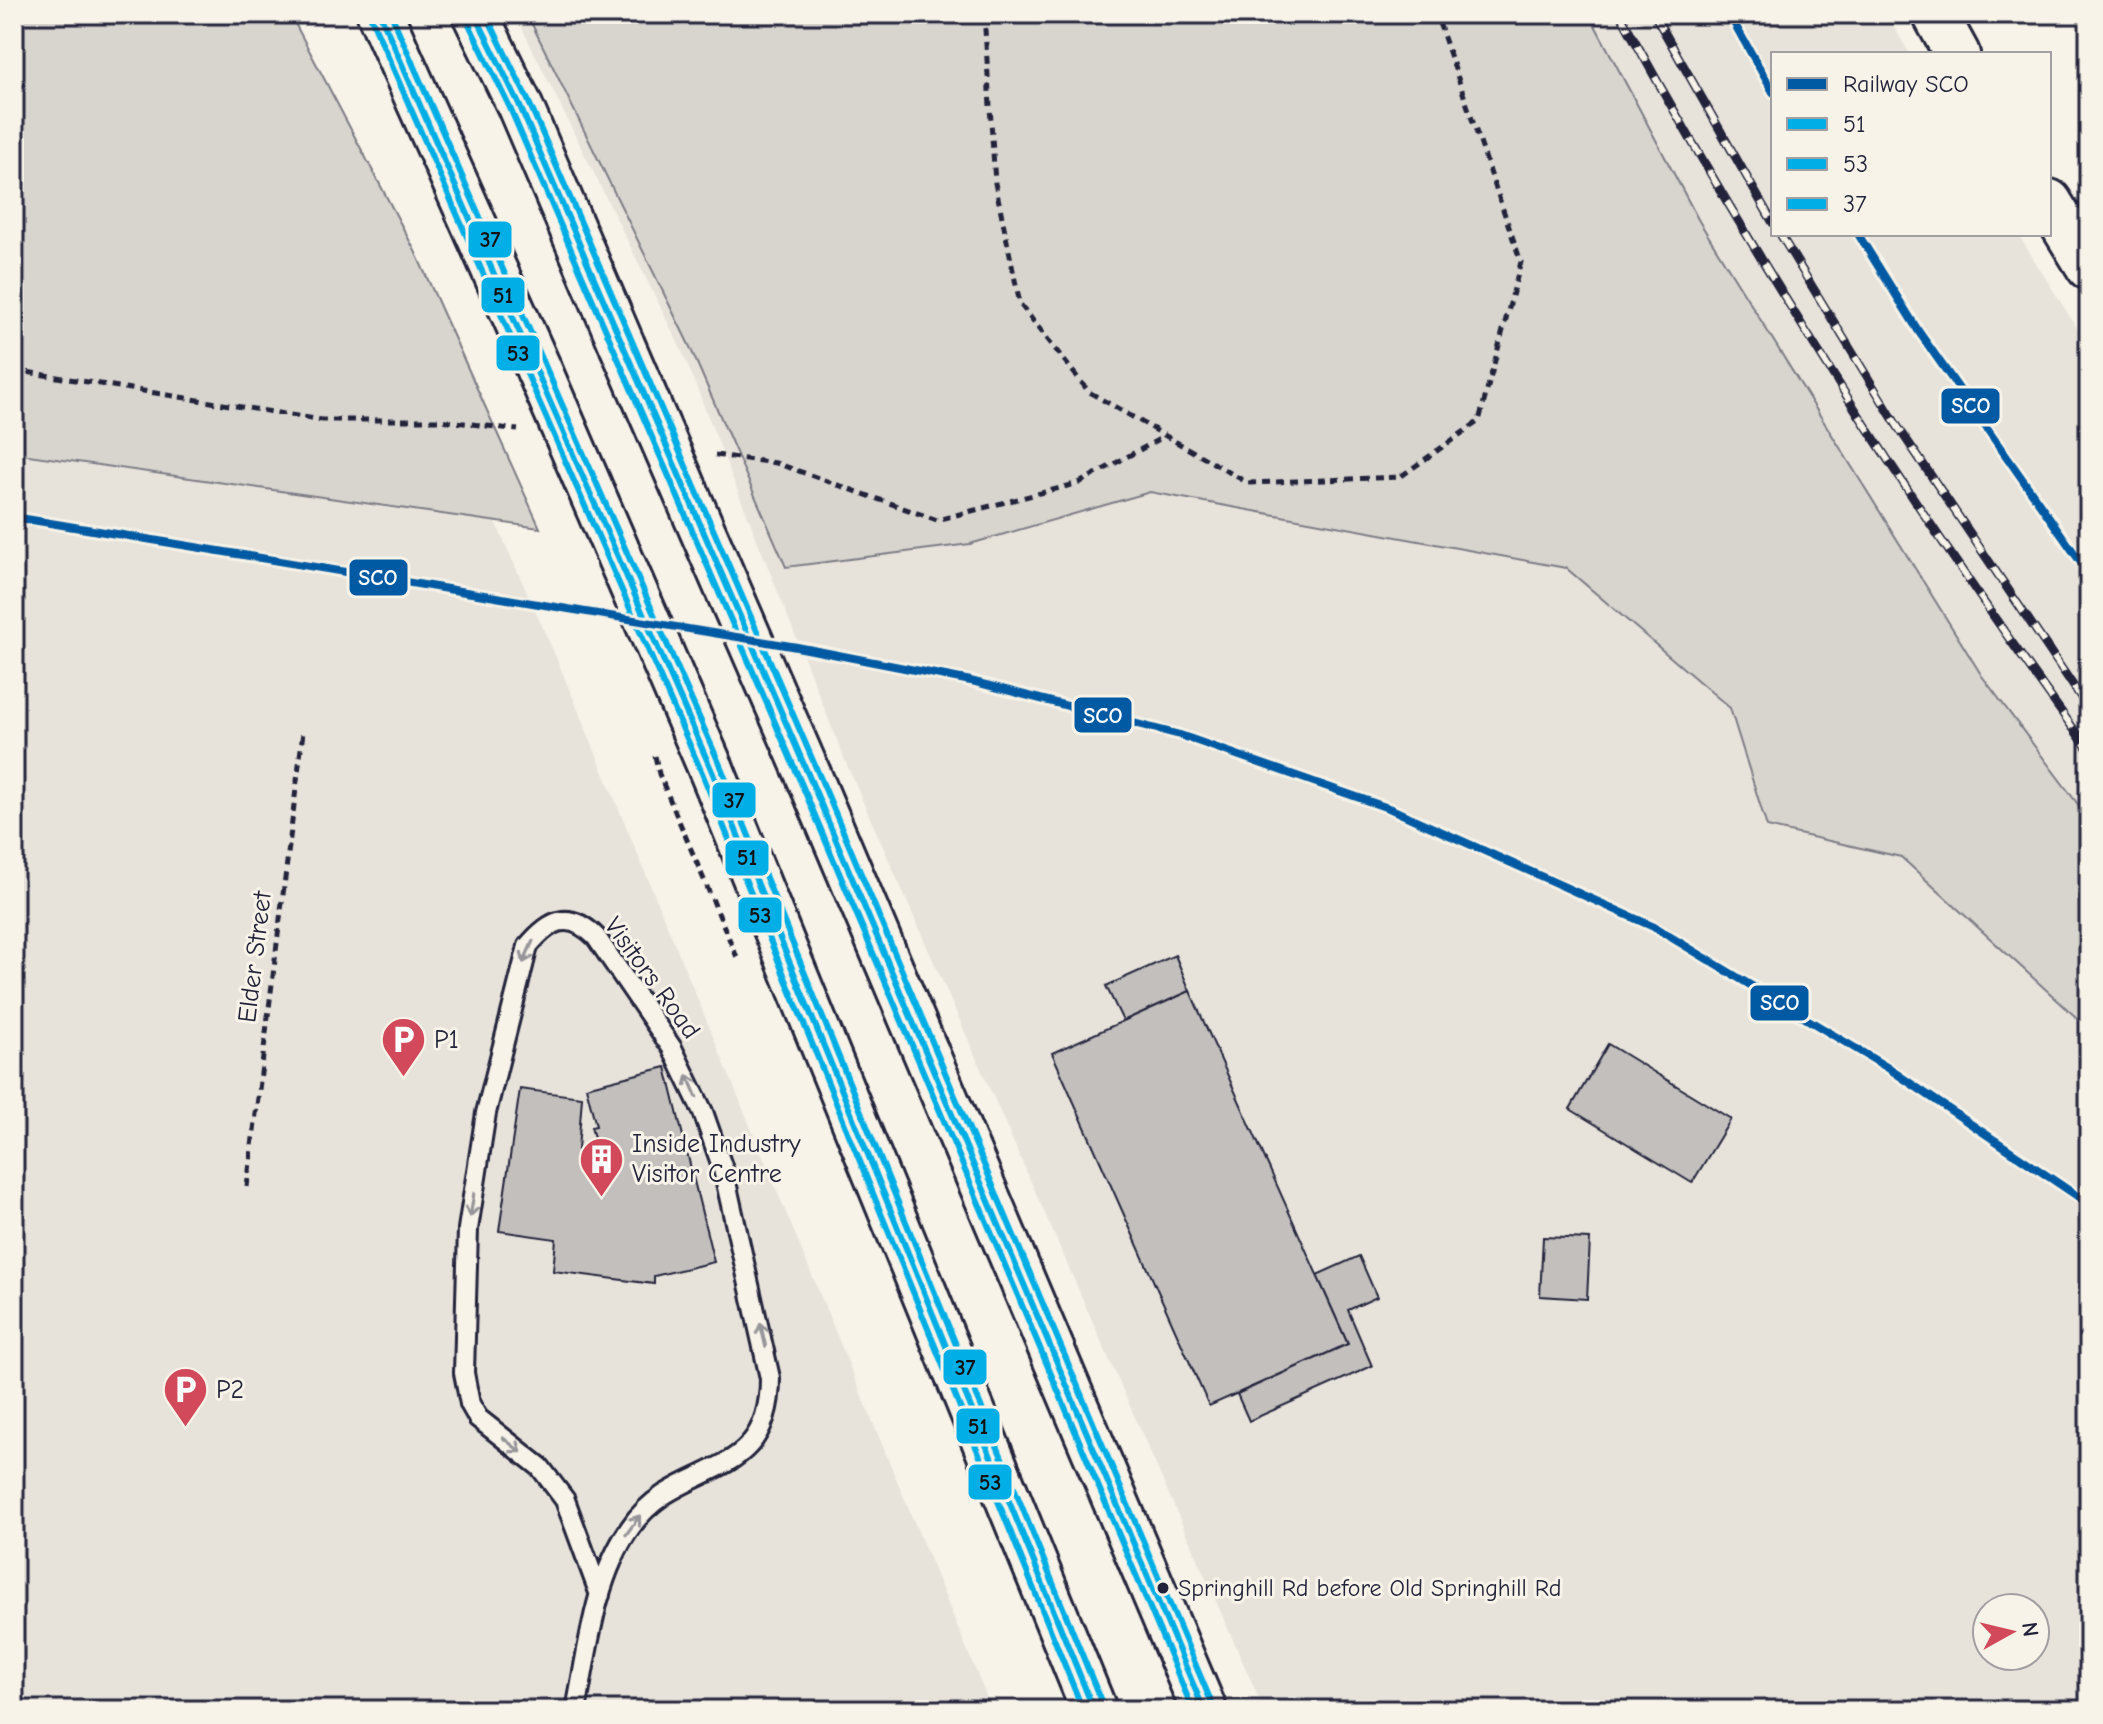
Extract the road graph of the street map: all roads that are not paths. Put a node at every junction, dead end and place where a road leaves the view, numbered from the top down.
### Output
1 (380, 14) edge
2 (475, 14) edge
3 (1935, 14) edge
4 (1956, 52) edge
5 (2051, 205) edge
6 (2089, 267) edge
7 (600, 1595) junction
8 (576, 1710) edge
9 (1094, 1710) edge
10 (1204, 1710) edge

1 - 9 main road, bridge
2 - 10 main road, bridge
3 - 4 main road
5 - 6 main road
7 -> 7 lane, Visitors Road
7 - 8 lane, Visitors Road

